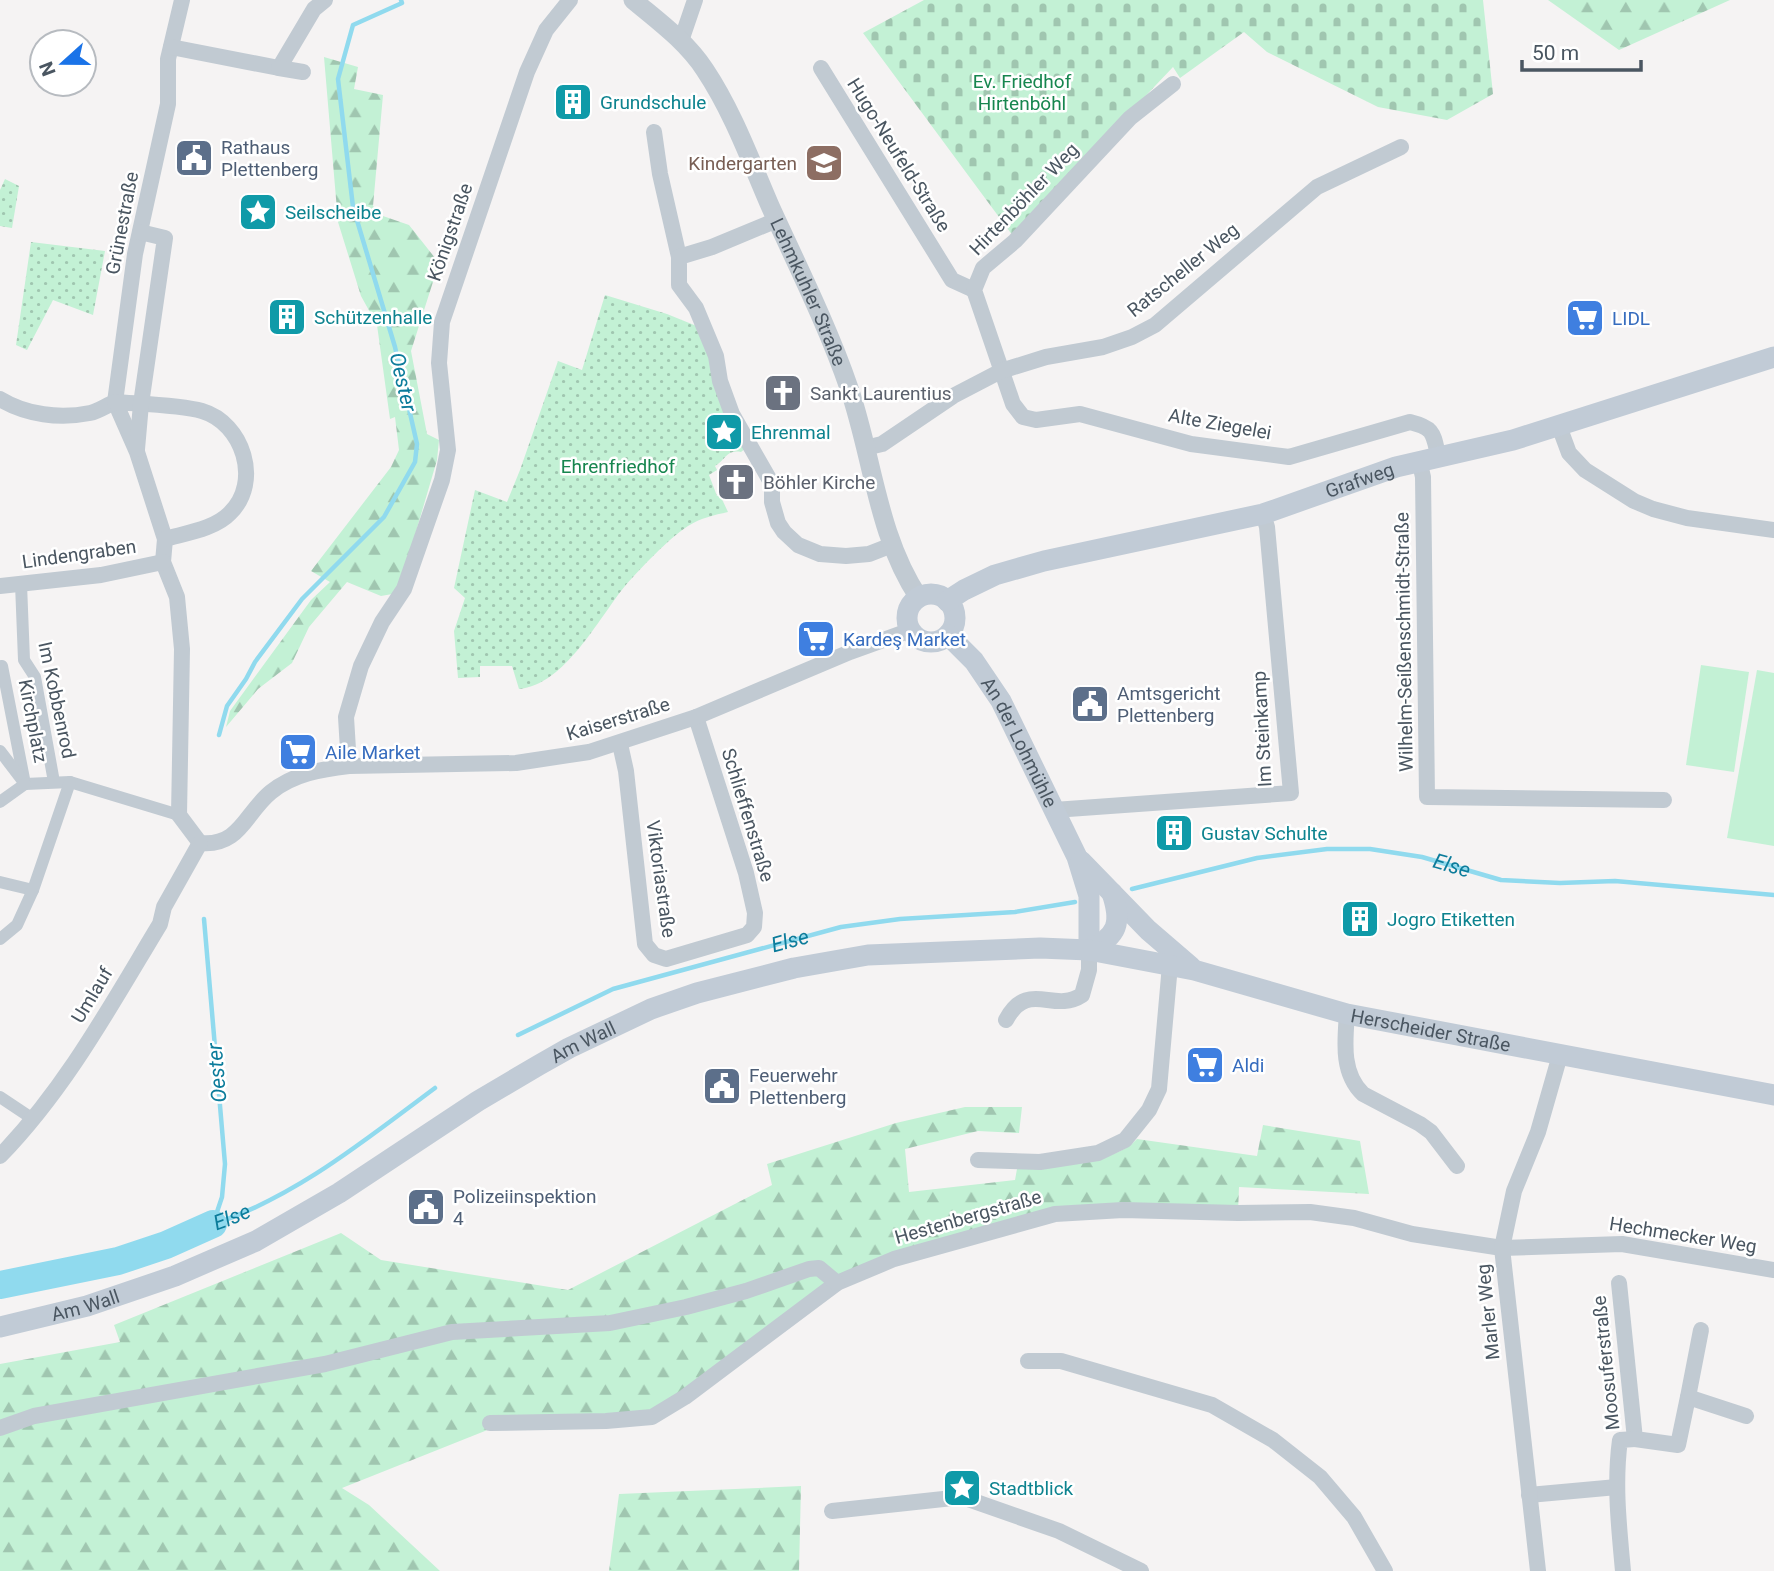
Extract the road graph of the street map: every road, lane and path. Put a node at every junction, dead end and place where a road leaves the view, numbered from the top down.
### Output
1 (183, 0) edge
2 (324, 0) edge
3 (570, 0) edge
4 (633, 0) edge
5 (695, 0) edge
6 (681, 41) junction
7 (171, 47) junction
8 (279, 68) junction
9 (821, 68) dead end
10 (303, 72) dead end
11 (1173, 84) dead end
12 (654, 132) dead end
13 (1401, 147) dead end
14 (777, 220) junction
15 (139, 232) junction
16 (679, 257) junction
17 (974, 290) junction
18 (1774, 356) edge
19 (1001, 371) junction
20 (0, 400) edge
21 (115, 401) junction
22 (141, 404) junction
23 (1559, 426) junction
24 (865, 448) junction
25 (137, 452) junction
26 (1428, 458) junction
27 (1263, 514) junction
28 (1774, 530) edge
29 (165, 539) junction
30 (892, 545) junction
31 (163, 562) junction
32 (21, 584) junction
33 (0, 586) edge
34 (919, 598) junction
35 (947, 601) junction
36 (911, 630) junction
37 (948, 635) junction
38 (24, 660) junction
39 (1, 666) edge
40 (696, 717) junction
41 (620, 744) junction
42 (0, 751) edge
43 (349, 766) junction
44 (54, 782) junction
45 (70, 782) junction
46 (25, 784) junction
47 (1664, 800) dead end
48 (0, 802) edge
49 (1054, 810) junction
50 (179, 815) junction
51 (200, 843) junction
52 (1077, 857) junction
53 (0, 882) edge
54 (33, 890) junction
55 (1111, 891) junction
56 (754, 928) joint
57 (0, 939) edge
58 (1090, 950) junction
59 (1170, 965) junction
60 (1194, 970) junction
61 (1347, 1014) junction
62 (1006, 1020) dead end
63 (1560, 1055) junction
64 (1774, 1094) edge
65 (0, 1097) edge
66 (33, 1119) junction
67 (0, 1156) edge
68 (978, 1160) dead end
69 (1457, 1166) dead end
70 (1502, 1248) junction
71 (1774, 1270) edge
72 (837, 1283) junction
73 (1619, 1283) dead end
74 (0, 1327) edge
75 (1700, 1330) dead end
76 (1028, 1361) dead end
77 (1688, 1397) junction
78 (1746, 1416) dead end
79 (490, 1423) dead end
80 (0, 1428) edge
81 (1635, 1439) junction
82 (1616, 1487) junction
83 (1529, 1495) junction
84 (832, 1511) dead end
85 (1141, 1571) edge
86 (1385, 1571) edge
87 (1538, 1571) edge
88 (1623, 1571) edge

1 - 7 street, Grünestraße
2 - 8 street
3 - 43 street, Königstraße
4 - 6 street, Lehmkuhler Straße
5 - 6 street
6 - 14 street, Lehmkuhler Straße
7 - 8 street
7 - 15 street, Grünestraße
8 - 10 street
9 - 17 street, Hugo-Neufeld-Straße
11 - 17 street, Hirtenböhler Weg
12 - 16 street
13 - 19 street, Ratscheller Weg
14 - 16 street
14 - 24 street, Lehmkuhler Straße
15 - 21 street, Grünestraße
15 - 22 street
16 - 30 street
17 - 19 street
18 - 23 main road, Grafweg
19 - 24 street, Ratscheller Weg
19 - 26 street, Alte Ziegelei
20 - 21 street
21 - 22 street
21 - 25 street
22 - 25 street
22 - 29 street
23 - 26 main road, Grafweg
23 - 28 street
24 - 30 street, Lehmkuhler Straße
25 - 29 street
26 - 27 main road, Grafweg
26 - 47 street, Wilhelm-Seißenschmidt-Straße
27 - 35 main road, Grafweg
27 - 49 street, Im Steinkamp
29 - 31 street
30 - 34 street, Lehmkuhler Straße
31 - 32 street, Lindengraben
31 - 50 street
32 - 33 street, Lindengraben
32 - 38 street, Im Kobbenrod
34 - 35 main road
34 - 36 main road
35 - 37 main road
36 - 37 main road
36 - 40 street, Kaiserstraße
37 - 49 main road, An der Lohmühle
38 - 39 street
38 - 44 street, Im Kobbenrod
39 - 46 street, Kirchplatz
40 - 41 street, Kaiserstraße
40 - 56 street, Schlieffenstraße
41 - 43 street, Kaiserstraße
41 - 56 street, Viktoriastraße
42 - 46 street, Kirchplatz
43 - 51 street, Kaiserstraße
44 - 45 street
44 - 46 street
45 - 50 street
45 - 54 street
46 - 48 street, Kirchplatz
49 - 52 main road, An der Lohmühle
50 - 51 street
51 - 66 street, Umlauf
52 - 55 main road, An der Lohmühle
52 - 58 main road, An der Lohmühle
53 - 54 street
54 - 57 street
55 - 58 main road
55 - 60 main road, An der Lohmühle
58 - 59 main road, Herscheider Straße
58 - 62 street
58 - 74 main road, Am Wall
59 - 60 main road, Herscheider Straße
59 - 68 street
60 - 61 main road, Herscheider Straße
61 - 63 main road, Herscheider Straße
61 - 69 street
63 - 64 main road, Herscheider Straße
63 - 70 street, Marler Weg
65 - 66 street
66 - 67 street, Umlauf
70 - 71 street, Hechmecker Weg
70 - 72 street, Hestenbergstraße
70 - 83 street, Marler Weg
72 - 79 street, Hestenbergstraße
72 - 80 street
73 - 81 street, Moosuferstraße
75 - 77 street
76 - 86 street
77 - 78 street
77 - 81 street, Moosuferstraße
81 - 82 street, Moosuferstraße
82 - 83 street
82 - 88 street, Moosuferstraße
83 - 87 street, Marler Weg
84 - 85 street

